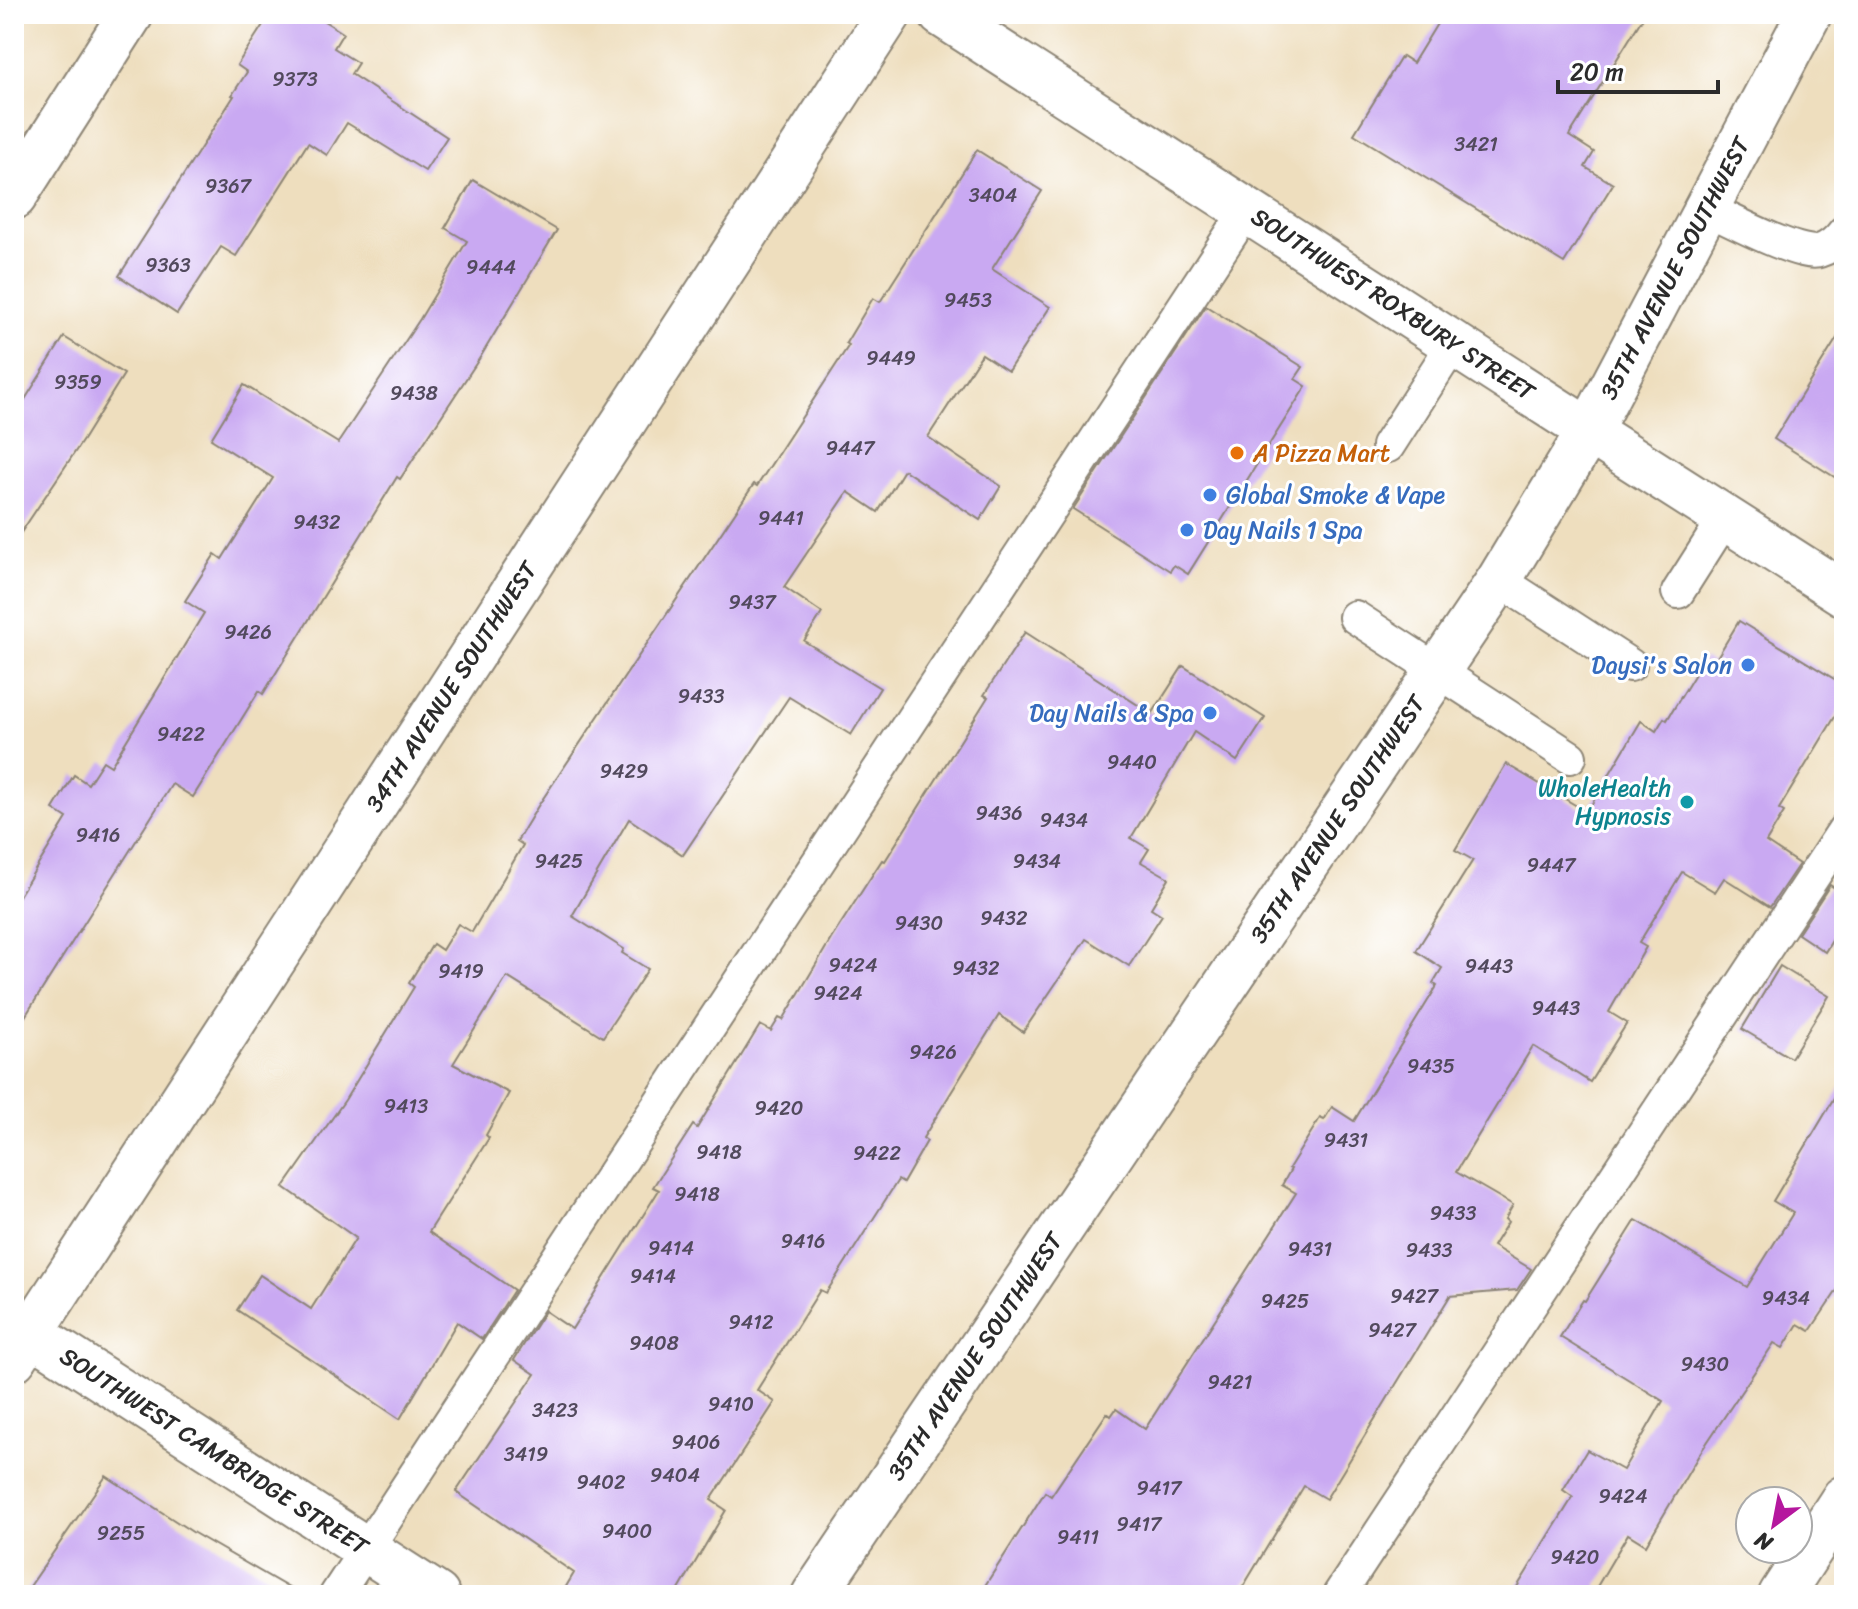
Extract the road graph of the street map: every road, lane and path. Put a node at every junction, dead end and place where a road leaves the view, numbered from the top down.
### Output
1 (131, 14) edge
2 (889, 14) edge
3 (941, 14) edge
4 (1809, 14) edge
5 (14, 197) edge
6 (1707, 209) junction
7 (1247, 210) junction
8 (1844, 232) edge
9 (1454, 343) junction
10 (1589, 431) junction
11 (1388, 446) dead end
12 (1725, 518) junction
13 (1499, 580) junction
14 (1678, 592) dead end
15 (1844, 594) edge
16 (1355, 617) dead end
17 (1630, 665) dead end
18 (1436, 670) junction
19 (1570, 757) dead end
20 (1844, 830) edge
21 (22, 1346) edge
22 (1844, 1498) edge
23 (366, 1550) junction
24 (336, 1595) edge
25 (437, 1595) edge
26 (814, 1595) edge
27 (1339, 1595) edge
28 (1781, 1595) edge

1 - 5 street
2 - 21 street, 34TH AVENUE SOUTHWEST
3 - 7 street, SOUTHWEST ROXBURY STREET
4 - 6 street, 35TH AVENUE SOUTHWEST
6 - 8 lane
6 - 10 street, 35TH AVENUE SOUTHWEST
7 - 9 street, SOUTHWEST ROXBURY STREET
7 - 23 lane
9 - 10 street, SOUTHWEST ROXBURY STREET
9 - 11 lane
10 - 12 street, SOUTHWEST ROXBURY STREET
10 - 13 street, 35TH AVENUE SOUTHWEST
12 - 14 lane
12 - 15 street, SOUTHWEST ROXBURY STREET
13 - 17 lane
13 - 18 street, 35TH AVENUE SOUTHWEST
16 - 18 lane
18 - 19 lane
18 - 26 street, 35TH AVENUE SOUTHWEST
20 - 27 lane
21 - 23 street, SOUTHWEST CAMBRIDGE STREET
22 - 28 street
23 - 24 lane
23 - 25 street, SOUTHWEST CAMBRIDGE STREET

